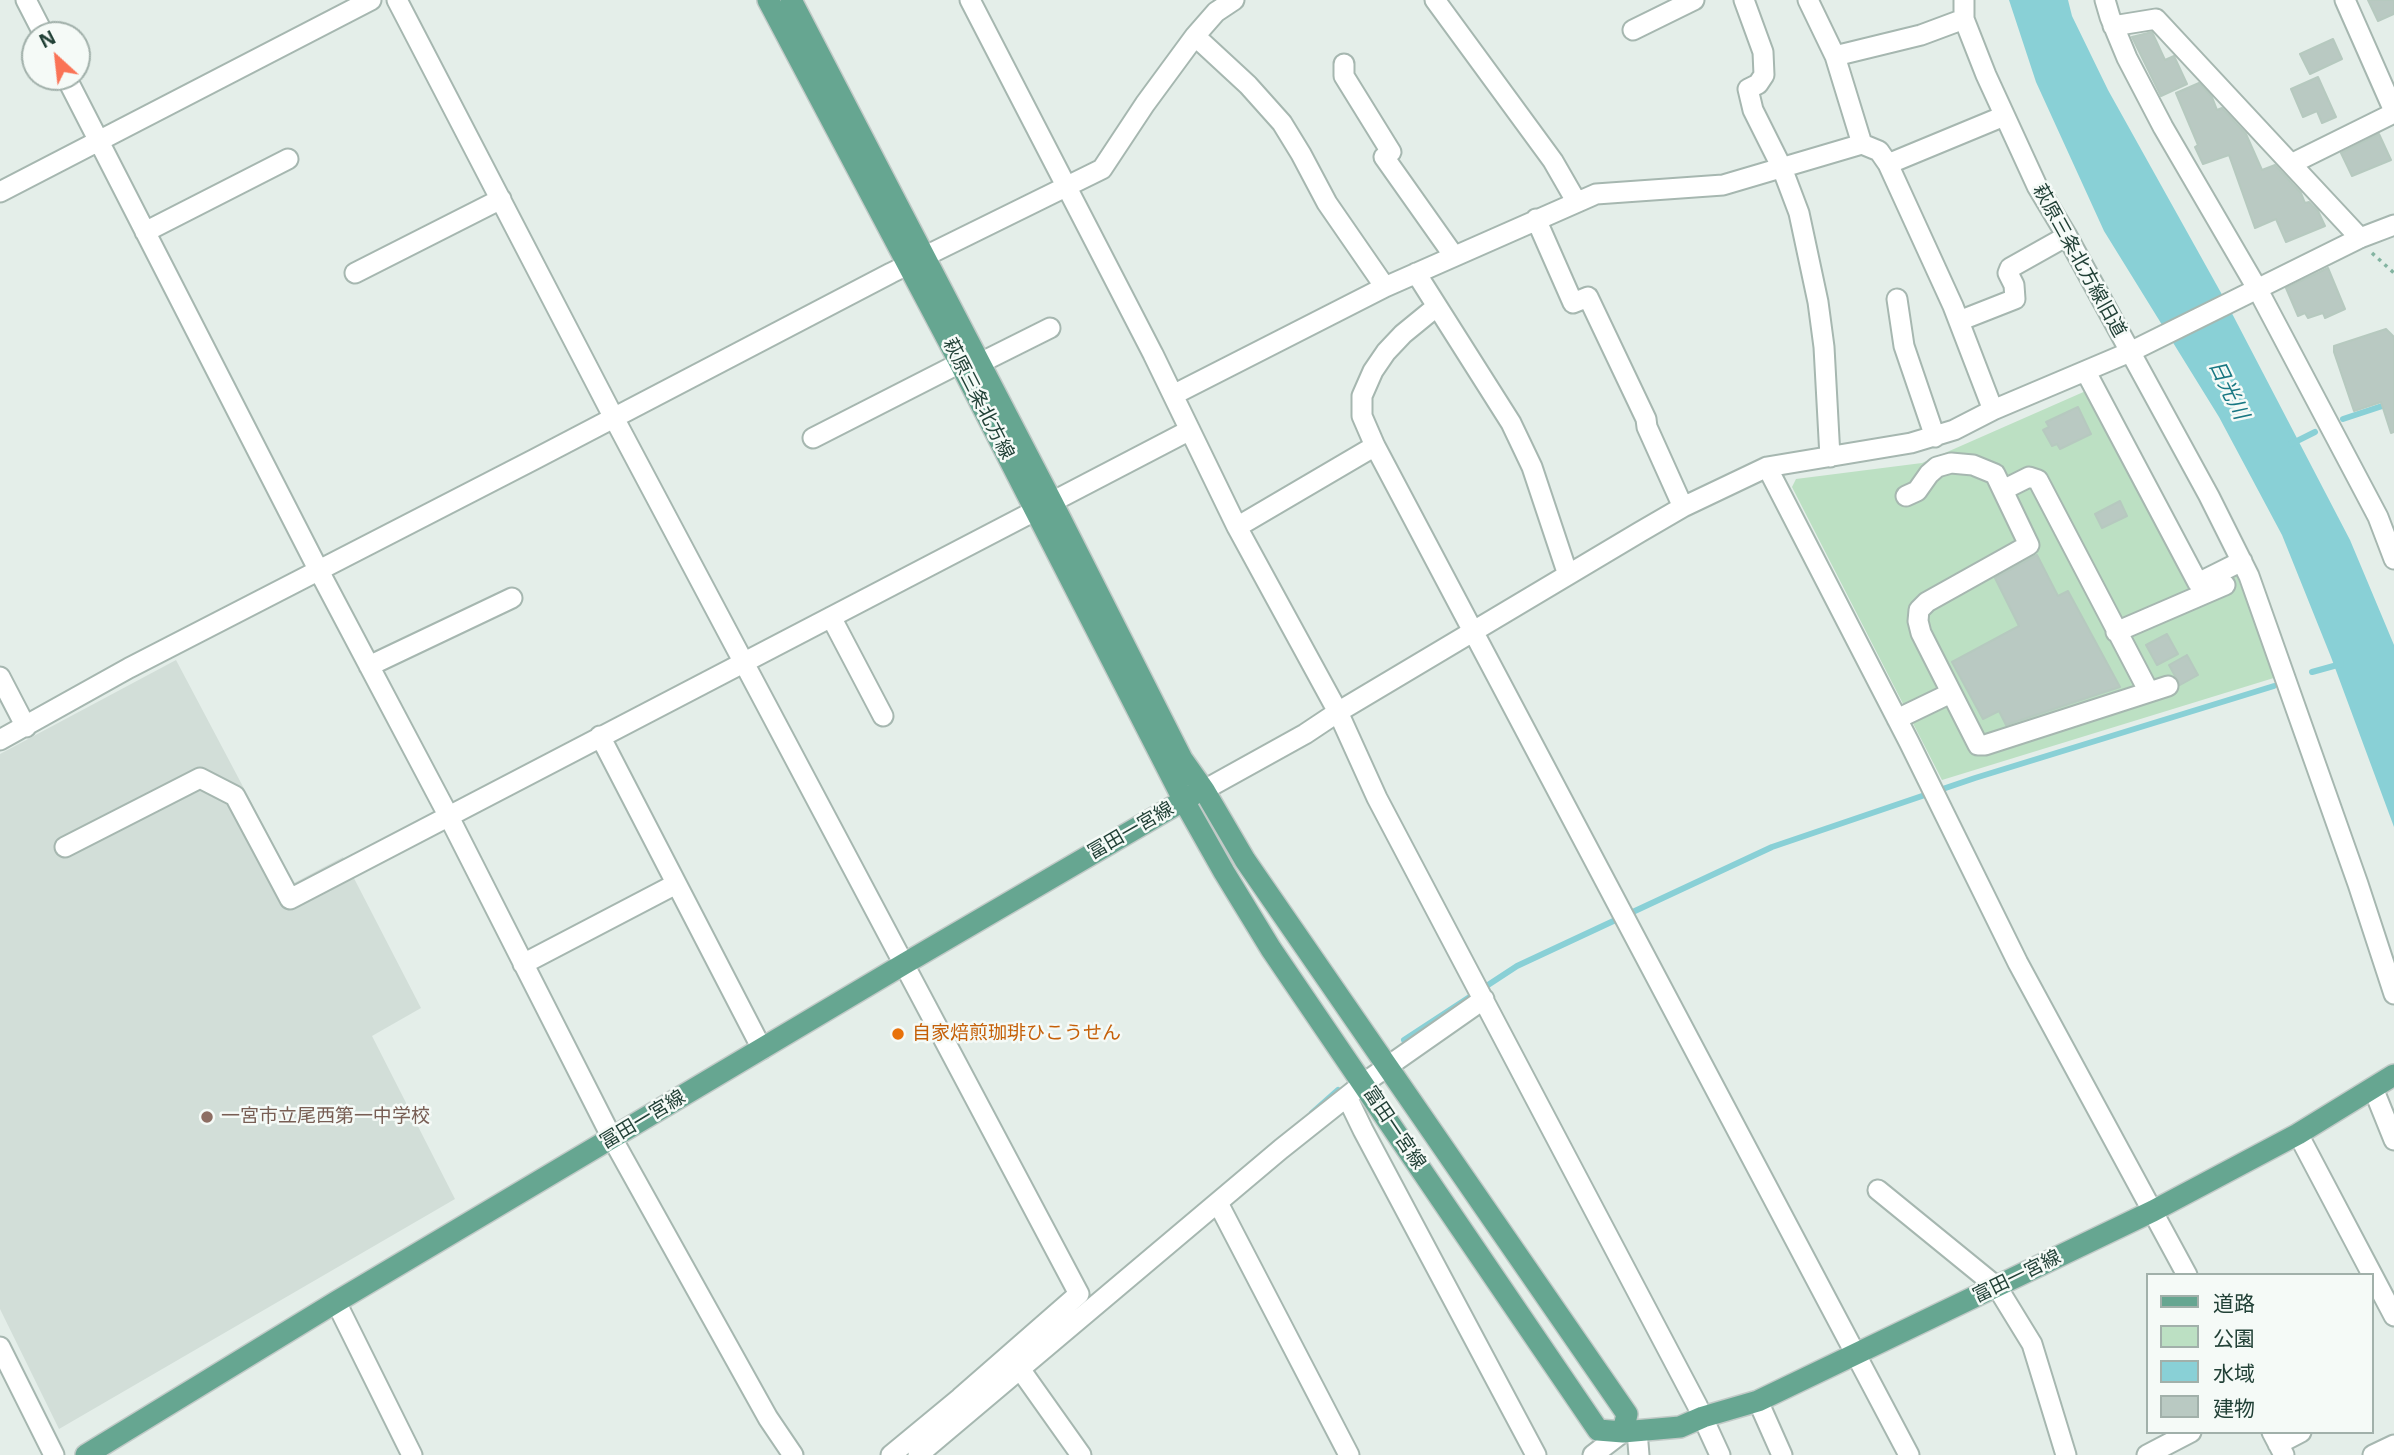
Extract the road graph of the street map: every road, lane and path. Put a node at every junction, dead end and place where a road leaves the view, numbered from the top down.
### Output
1 (26, 0) edge
2 (371, 0) edge
3 (397, 0) edge
4 (768, 0) edge
5 (791, 0) edge
6 (970, 0) edge
7 (1234, 0) edge
8 (1435, 0) edge
9 (1694, 0) edge
10 (1744, 0) edge
11 (1808, 0) edge
12 (2105, 0) edge
13 (2345, 0) edge
14 (1964, 10) edge
15 (37, 21) edge
16 (2113, 26) junction
17 (1633, 30) dead end
18 (1195, 36) junction
19 (1835, 56) junction
20 (1344, 65) dead end
21 (73, 91) edge
22 (2394, 112) edge
23 (2004, 116) junction
24 (98, 141) junction
25 (1862, 144) junction
26 (288, 159) dead end
27 (1888, 164) junction
28 (2291, 164) junction
29 (1782, 167) junction
30 (1066, 187) junction
31 (0, 192) edge
32 (501, 199) junction
33 (1576, 201) junction
34 (1536, 219) junction
35 (2394, 225) edge
36 (145, 232) junction
37 (2067, 236) junction
38 (2360, 237) junction
39 (1454, 256) junction
40 (917, 261) junction
41 (355, 273) dead end
42 (1416, 273) junction
43 (2394, 273) edge
44 (1385, 287) junction
45 (2258, 290) junction
46 (1898, 299) dead end
47 (1436, 307) junction
48 (1959, 321) junction
49 (1050, 328) dead end
50 (2130, 352) junction
51 (970, 363) junction
52 (2086, 372) junction
53 (1173, 395) junction
54 (1993, 410) junction
55 (614, 418) junction
56 (1190, 430) junction
57 (1936, 437) junction
58 (813, 438) dead end
59 (1375, 446) junction
60 (1830, 457) junction
61 (1766, 467) junction
62 (2003, 490) junction
63 (1906, 496) dead end
64 (1044, 506) junction
65 (1683, 507) junction
66 (1237, 527) junction
67 (2394, 559) edge
68 (2242, 561) junction
69 (319, 571) junction
70 (1569, 575) junction
71 (2225, 585) dead end
72 (512, 598) dead end
73 (831, 617) junction
74 (1472, 632) junction
75 (2116, 632) junction
76 (745, 661) junction
77 (369, 666) junction
78 (0, 677) edge
79 (2168, 686) dead end
80 (2149, 692) junction
81 (1951, 693) junction
82 (1338, 712) junction
83 (883, 716) dead end
84 (1897, 719) junction
85 (26, 727) junction
86 (600, 736) junction
87 (0, 740) edge
88 (1204, 790) junction
89 (1184, 801) junction
90 (447, 815) junction
91 (65, 847) dead end
92 (676, 884) junction
93 (523, 964) junction
94 (904, 964) junction
95 (1480, 993) junction
96 (2394, 994) edge
97 (762, 1049) junction
98 (1388, 1068) junction
99 (2394, 1075) edge
100 (2373, 1088) junction
101 (1356, 1090) junction
102 (2298, 1134) junction
103 (612, 1138) junction
104 (2394, 1140) edge
105 (1878, 1190) dead end
106 (1219, 1203) junction
107 (2153, 1211) junction
108 (2186, 1273) edge
109 (2371, 1273) edge
110 (2373, 1276) edge
111 (1997, 1287) junction
112 (336, 1303) junction
113 (2394, 1316) edge
114 (0, 1347) edge
115 (1857, 1354) junction
116 (1020, 1370) junction
117 (1758, 1401) junction
118 (1703, 1417) junction
119 (1630, 1431) junction
120 (2187, 1434) edge
121 (2297, 1434) edge
122 (2278, 1444) edge
123 (2394, 1445) edge
124 (54, 1455) edge
125 (86, 1455) edge
126 (412, 1455) edge
127 (793, 1455) edge
128 (891, 1455) edge
129 (918, 1455) edge
130 (1081, 1455) edge
131 (1349, 1455) edge
132 (1536, 1455) edge
133 (1593, 1455) edge
134 (1639, 1455) edge
135 (1720, 1455) edge
136 (1782, 1455) edge
137 (1909, 1455) edge
138 (2066, 1455) edge
139 (2147, 1455) edge
140 (2373, 1455) edge

1 - 15 street
2 - 24 street
3 - 32 street
4 - 40 main road, 萩原三条北方線
5 - 40 main road, 萩原三条北方線
6 - 30 street
7 - 18 street
8 - 33 street
9 - 17 street
10 - 29 street
11 - 19 street
12 - 16 street
13 - 22 street
14 - 19 street, 萩原三条北方線旧道
14 - 23 street, 萩原三条北方線旧道
16 - 28 street
16 - 45 street
18 - 30 street
18 - 44 street
19 - 25 street
20 - 39 street
21 - 24 street
22 - 28 street
23 - 27 street
23 - 37 street, 萩原三条北方線旧道
24 - 31 street
24 - 36 street
25 - 27 street
25 - 29 street
26 - 36 street
27 - 48 street
28 - 38 street
29 - 33 street
29 - 60 street
30 - 40 street
30 - 53 street
32 - 41 street
32 - 55 street
33 - 34 street
34 - 39 street
34 - 65 street
35 - 38 street, 萩原三条北方線旧道
36 - 69 street
37 - 48 street
37 - 50 street, 萩原三条北方線旧道
38 - 43 path
38 - 45 street, 萩原三条北方線旧道
39 - 42 street
40 - 51 main road, 萩原三条北方線
40 - 55 street
42 - 44 street
42 - 47 street
44 - 53 street
45 - 50 street, 萩原三条北方線旧道
45 - 67 street
46 - 57 street
47 - 59 street
47 - 70 street
48 - 54 street
49 - 51 street
50 - 52 street
50 - 68 street
51 - 58 street
51 - 64 main road, 萩原三条北方線
52 - 54 street
52 - 68 street
53 - 56 street
54 - 57 street
55 - 69 street
55 - 76 street
56 - 64 street
56 - 66 street
57 - 60 street
59 - 66 street
59 - 74 street
60 - 61 street
61 - 65 street
61 - 84 street
62 - 63 street
62 - 75 street
62 - 81 street
64 - 73 street
64 - 88 main road, 萩原三条北方線
64 - 89 main road, 萩原三条北方線
65 - 70 street
66 - 82 street
68 - 96 street
69 - 77 street
69 - 85 street
70 - 74 street
71 - 75 street
72 - 77 street
73 - 76 street
73 - 83 street
74 - 82 street
74 - 115 street
75 - 80 street
76 - 86 street
76 - 94 street
77 - 90 street
78 - 85 street
79 - 80 street
80 - 81 street
81 - 84 street
82 - 88 street
82 - 95 street
84 - 107 street
85 - 87 street
86 - 90 street
86 - 92 street
88 - 89 main road, 冨田一宮線
88 - 98 main road, 富田一宮線
89 - 94 main road, 冨田一宮線
89 - 101 main road, 富田一宮線
90 - 91 street
90 - 93 street
92 - 93 street
92 - 97 street
93 - 103 street
94 - 97 main road, 冨田一宮線
94 - 128 street
95 - 98 street
95 - 118 street
97 - 103 main road, 冨田一宮線
98 - 101 street
98 - 119 main road, 富田一宮線
99 - 100 main road, 富田一宮線
100 - 102 main road, 富田一宮線
100 - 104 street
101 - 106 street
101 - 119 main road, 富田一宮線
101 - 132 street
102 - 107 main road, 富田一宮線
102 - 109 street
103 - 112 main road, 冨田一宮線
103 - 127 street
105 - 111 street
106 - 116 street
106 - 131 street
107 - 108 street
107 - 111 main road, 富田一宮線
110 - 113 street
111 - 115 main road, 富田一宮線
111 - 138 street
112 - 125 main road, 冨田一宮線
112 - 126 street
114 - 124 street
115 - 117 main road, 富田一宮線
115 - 137 street
116 - 129 street
116 - 130 street
117 - 118 main road, 富田一宮線
117 - 136 street
118 - 119 main road, 富田一宮線
118 - 135 street
119 - 133 street
119 - 134 street
120 - 139 street
121 - 122 street
123 - 140 street

